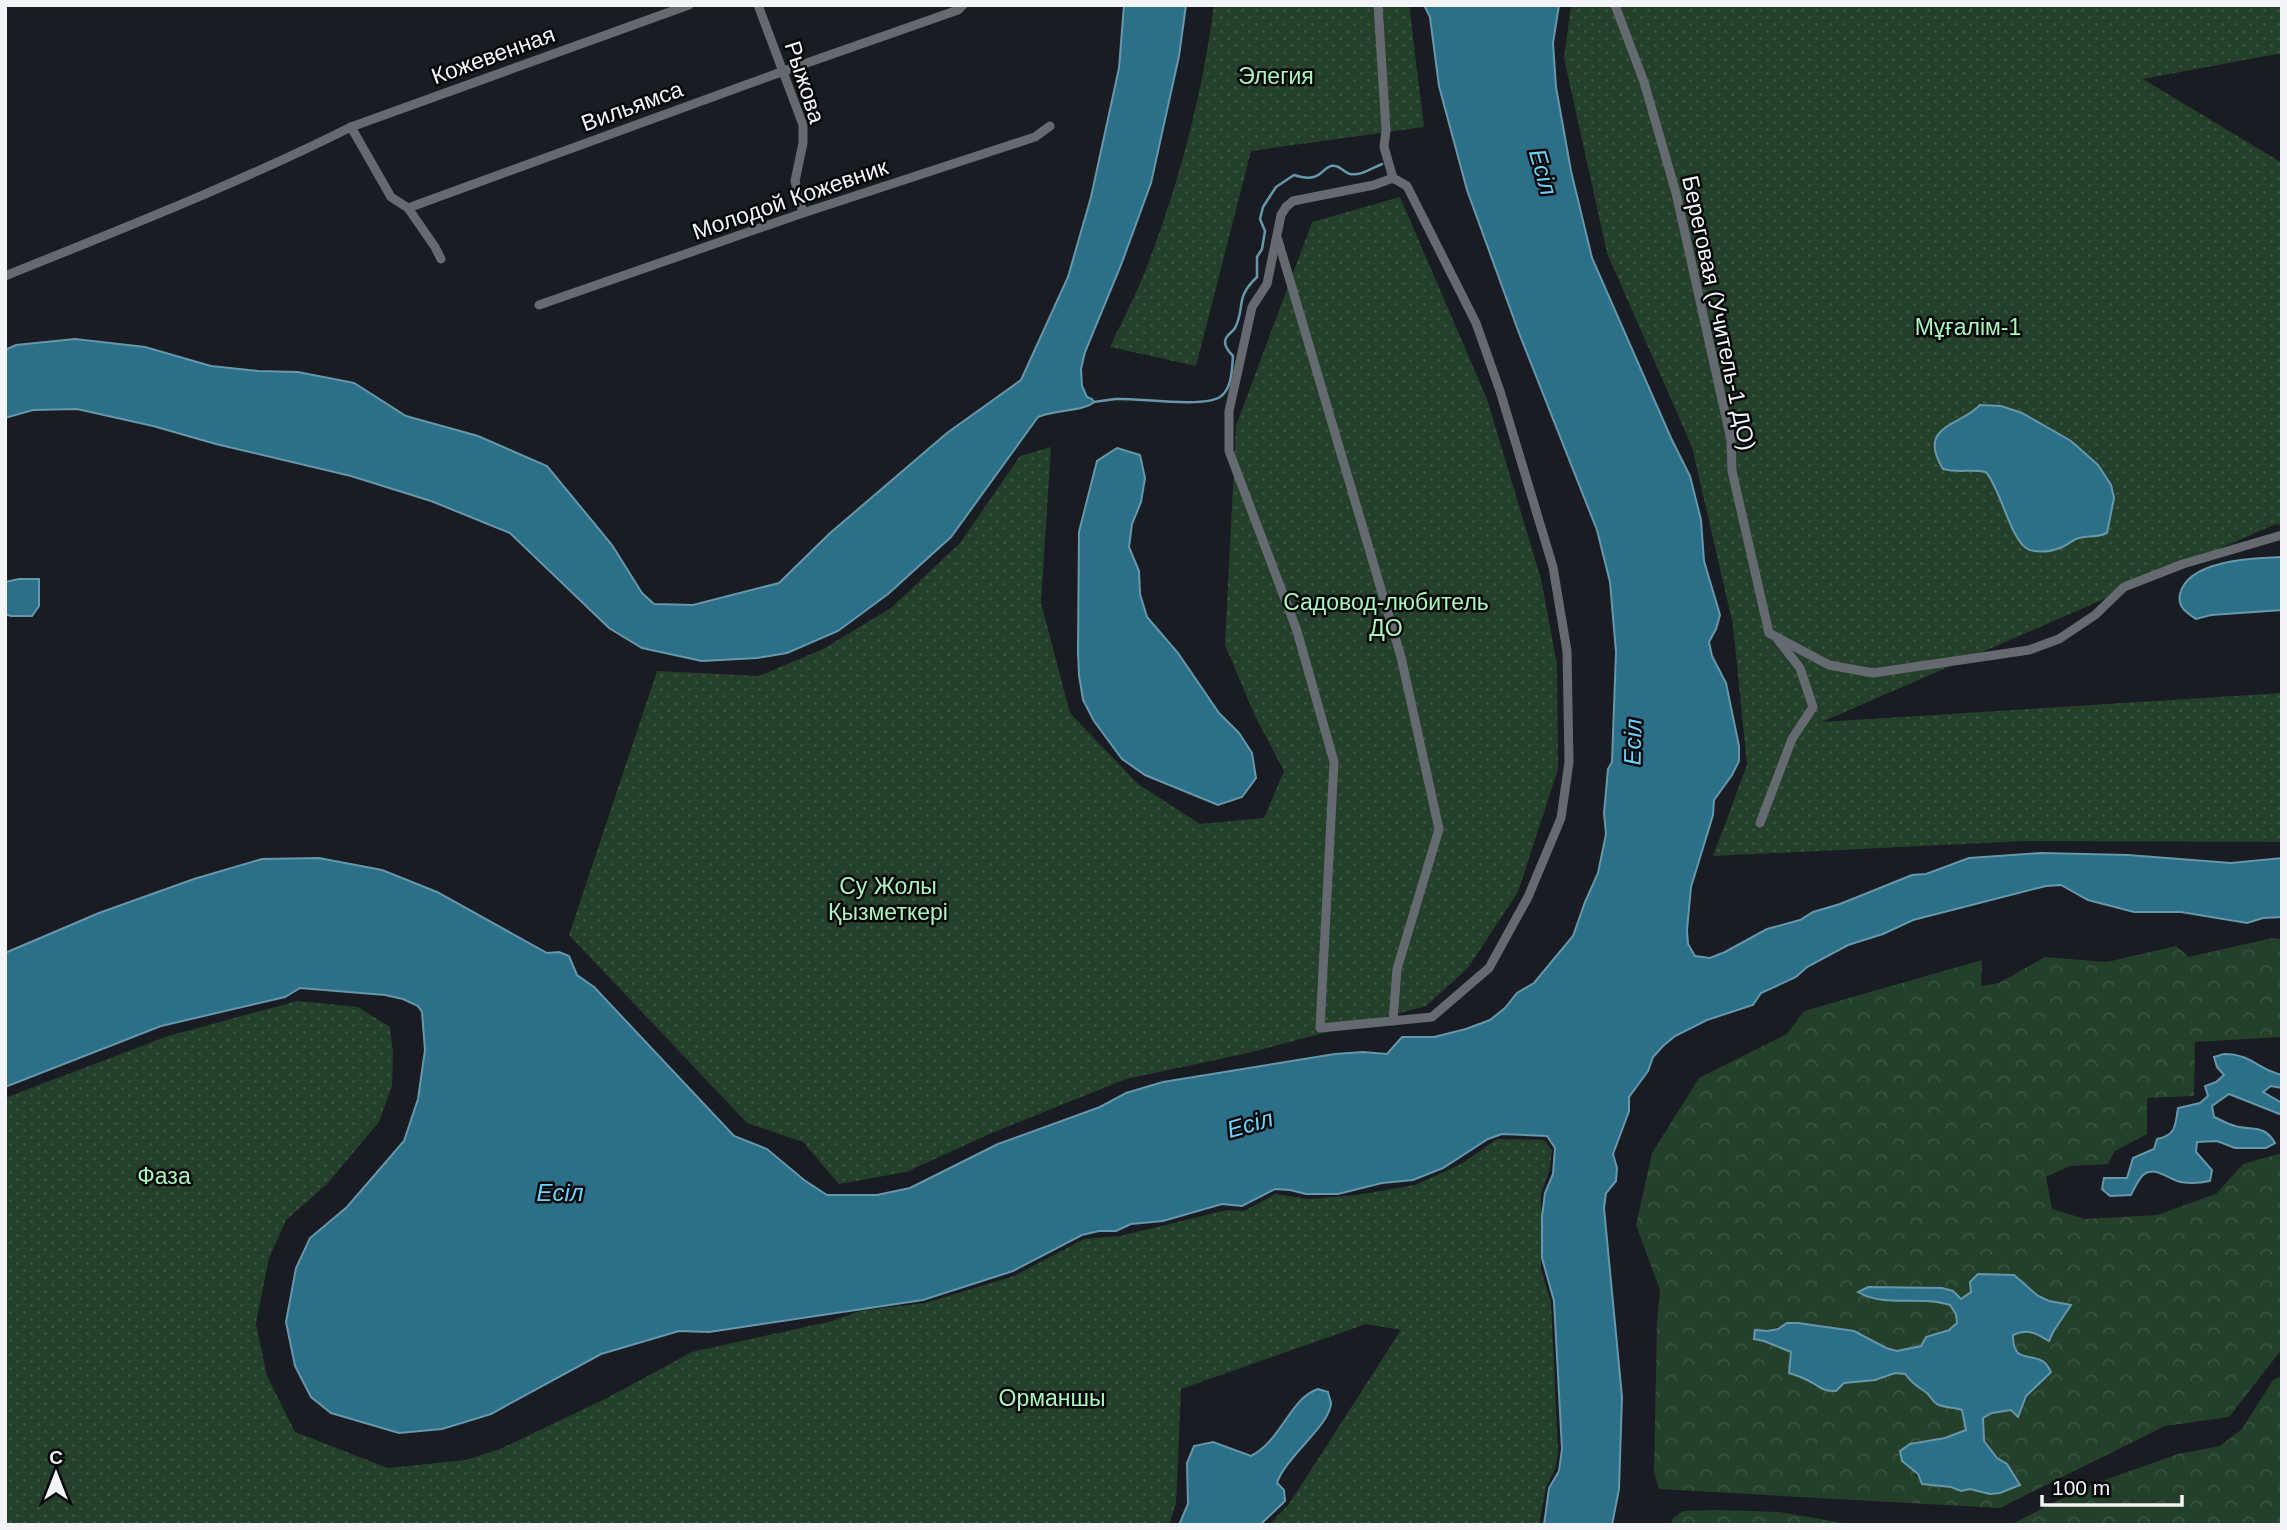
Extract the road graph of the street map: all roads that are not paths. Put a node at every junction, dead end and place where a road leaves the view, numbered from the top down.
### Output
1 (689, 5) edge
2 (758, 5) edge
3 (963, 5) edge
4 (1378, 5) edge
5 (1615, 5) edge
6 (784, 71) junction
7 (1050, 126) dead end
8 (351, 127) junction
9 (1394, 178) junction
10 (408, 208) junction
11 (803, 213) junction
12 (1277, 239) junction
13 (441, 259) dead end
14 (5, 276) edge
15 (539, 305) dead end
16 (2282, 535) edge
17 (1772, 634) junction
18 (1760, 823) dead end
19 (1393, 1021) junction

1 - 8 street, Кожевенная
2 - 6 street, Рыжова
3 - 6 street, Вильямса
4 - 9 street
5 - 17 street, Береговая (Учитель-1 ДО)
6 - 10 street, Вильямса
6 - 11 street, Рыжова
7 - 11 street, Молодой Кожевник
8 - 10 street
8 - 14 street, Кожевенная
9 - 12 street
9 - 19 street
10 - 13 street
11 - 15 street, Молодой Кожевник
12 - 19 street
12 - 19 street
16 - 17 street
17 - 18 street

